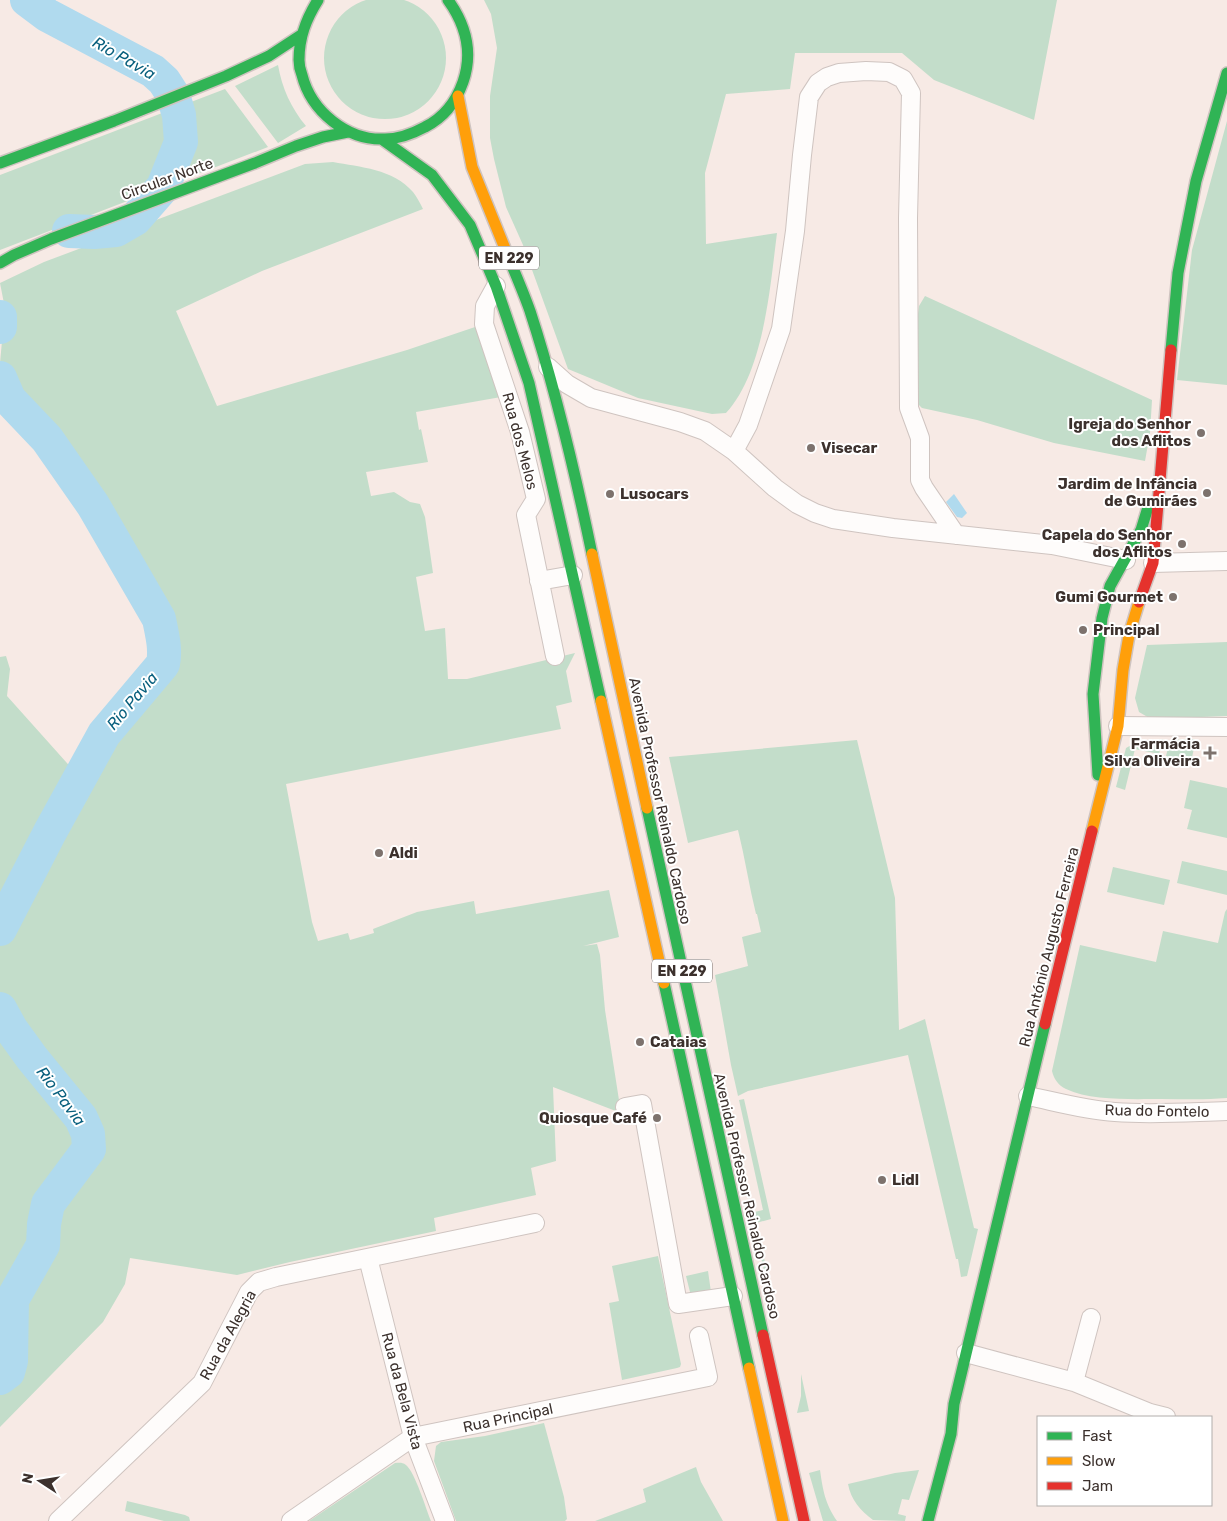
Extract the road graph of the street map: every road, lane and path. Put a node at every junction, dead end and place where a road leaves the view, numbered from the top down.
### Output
1 (318, 0) edge
2 (448, 0) edge
3 (298, 7) dead end
4 (305, 21) junction
5 (301, 35) junction
6 (1227, 73) edge
7 (458, 96) junction
8 (348, 132) junction
9 (383, 140) junction
10 (0, 163) edge
11 (0, 263) edge
12 (496, 286) junction
13 (547, 366) junction
14 (1164, 432) junction
15 (734, 451) junction
16 (956, 535) junction
17 (1126, 560) junction
18 (1227, 561) edge
19 (1151, 569) junction
20 (573, 575) junction
21 (539, 581) junction
22 (556, 656) dead end
23 (1096, 726) junction
24 (1118, 726) junction
25 (1227, 728) edge
26 (1100, 805) junction
27 (1028, 1096) junction
28 (625, 1107) dead end
29 (1227, 1111) edge
30 (535, 1222) dead end
31 (368, 1258) junction
32 (733, 1296) junction
33 (1091, 1318) dead end
34 (698, 1336) dead end
35 (966, 1353) junction
36 (1074, 1382) junction
37 (1162, 1416) edge
38 (413, 1437) junction
39 (58, 1521) edge
40 (291, 1521) edge
41 (445, 1521) edge
42 (783, 1521) edge
43 (804, 1521) edge
44 (928, 1521) edge

1 - 4 main road, EN 229
2 - 7 main road, EN 229
3 - 4 main road
4 - 5 main road, EN 229
5 - 8 main road, EN 229
5 - 10 main road
6 - 14 main road, Rua António Augusto Ferreira
7 - 9 main road, EN 229
7 - 13 main road, Avenida Professor Reinaldo Cardoso / EN 229
8 - 9 main road, EN 229
8 - 11 main road, Circular Norte
9 - 12 main road, EN 229
12 - 20 main road, EN 229
12 - 21 street, Rua dos Melos
13 - 15 street
13 - 43 main road, Avenida Professor Reinaldo Cardoso / EN 229
14 - 17 main road, Rua António Augusto Ferreira
14 - 19 main road, Rua António Augusto Ferreira
15 - 16 street
15 - 16 street
16 - 17 street
17 - 19 main road
17 - 23 main road, Rua António Augusto Ferreira
18 - 19 street
19 - 24 main road, Rua António Augusto Ferreira
20 - 21 street
20 - 32 main road, EN 229
21 - 22 street, Rua dos Melos
23 - 24 main road
23 - 26 main road, Rua António Augusto Ferreira
24 - 25 street
24 - 26 main road, Rua António Augusto Ferreira
26 - 27 main road, Rua António Augusto Ferreira
27 - 29 street, Rua do Fontelo
27 - 35 main road, Rua António Augusto Ferreira
28 - 32 street
30 - 31 street, Rua da Alegria
31 - 38 street, Rua da Bela Vista
31 - 39 street, Rua da Alegria
32 - 42 main road, EN 229
33 - 36 street
34 - 38 street, Rua Principal
35 - 36 street
35 - 44 main road, Rua António Augusto Ferreira
36 - 37 street
38 - 40 street, Rua Principal
38 - 41 street, Rua da Bela Vista

